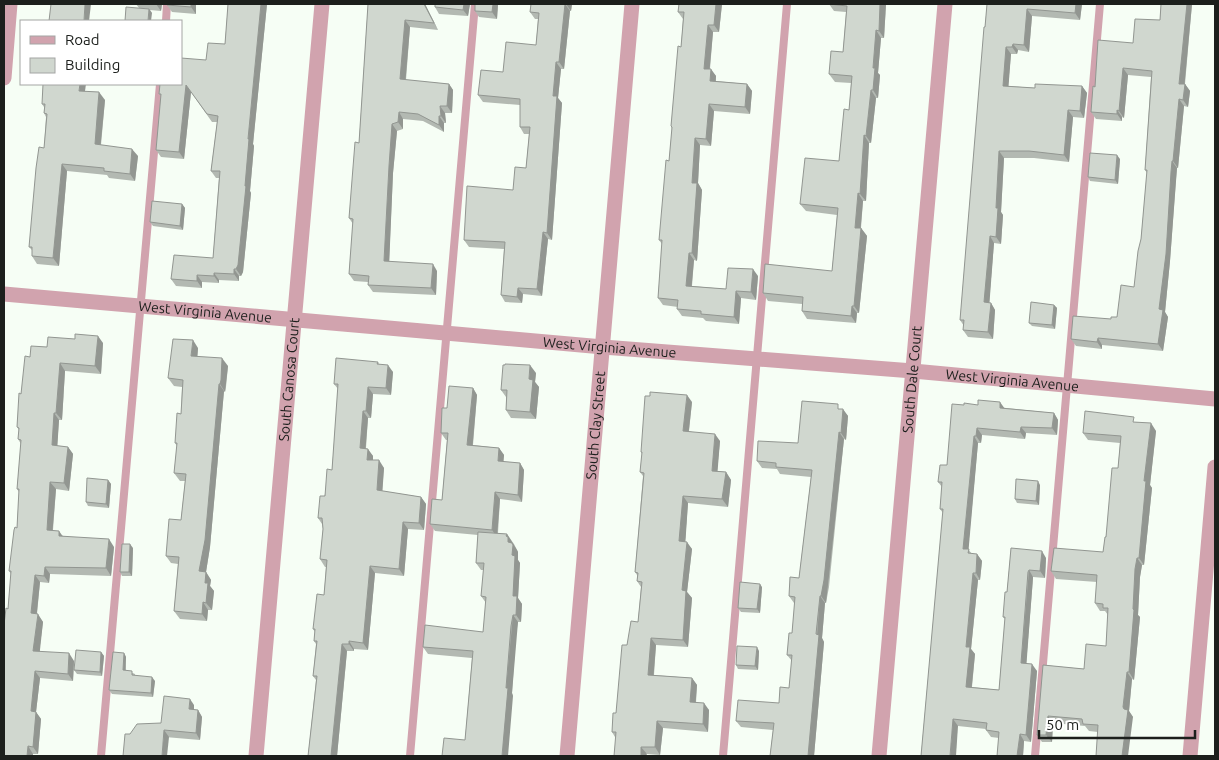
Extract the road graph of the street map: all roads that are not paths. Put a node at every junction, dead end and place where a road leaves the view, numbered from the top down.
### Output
1 (10, 4) edge
2 (167, 4) edge
3 (322, 4) edge
4 (475, 4) edge
5 (632, 4) edge
6 (787, 4) edge
7 (945, 4) edge
8 (1100, 4) edge
9 (166, 20) edge
10 (4, 78) edge
11 (160, 85) edge
12 (4, 294) edge
13 (140, 305) junction
14 (295, 318) junction
15 (446, 332) junction
16 (603, 346) junction
17 (757, 359) junction
18 (912, 371) junction
19 (1067, 385) junction
20 (1215, 399) edge
21 (1215, 467) edge
22 (101, 756) edge
23 (256, 756) edge
24 (410, 756) edge
25 (568, 756) edge
26 (723, 756) edge
27 (879, 756) edge
28 (1035, 756) edge
29 (1190, 756) edge

1 - 10 street
2 - 9 lane
3 - 14 street, South Canosa Court
4 - 15 lane
5 - 16 street, South Clay Street
6 - 17 lane
7 - 18 street, South Dale Court
8 - 19 lane
11 - 13 lane
12 - 13 street, West Virginia Avenue
13 - 14 street, West Virginia Avenue
13 - 22 lane
14 - 15 street, West Virginia Avenue
14 - 23 street, South Canosa Court
15 - 16 street, West Virginia Avenue
15 - 24 lane
16 - 17 street, West Virginia Avenue
16 - 25 street, South Clay Street
17 - 18 street, West Virginia Avenue
17 - 26 lane
18 - 19 street, West Virginia Avenue
18 - 27 street, South Dale Court
19 - 20 street, West Virginia Avenue
19 - 28 lane
21 - 29 street

